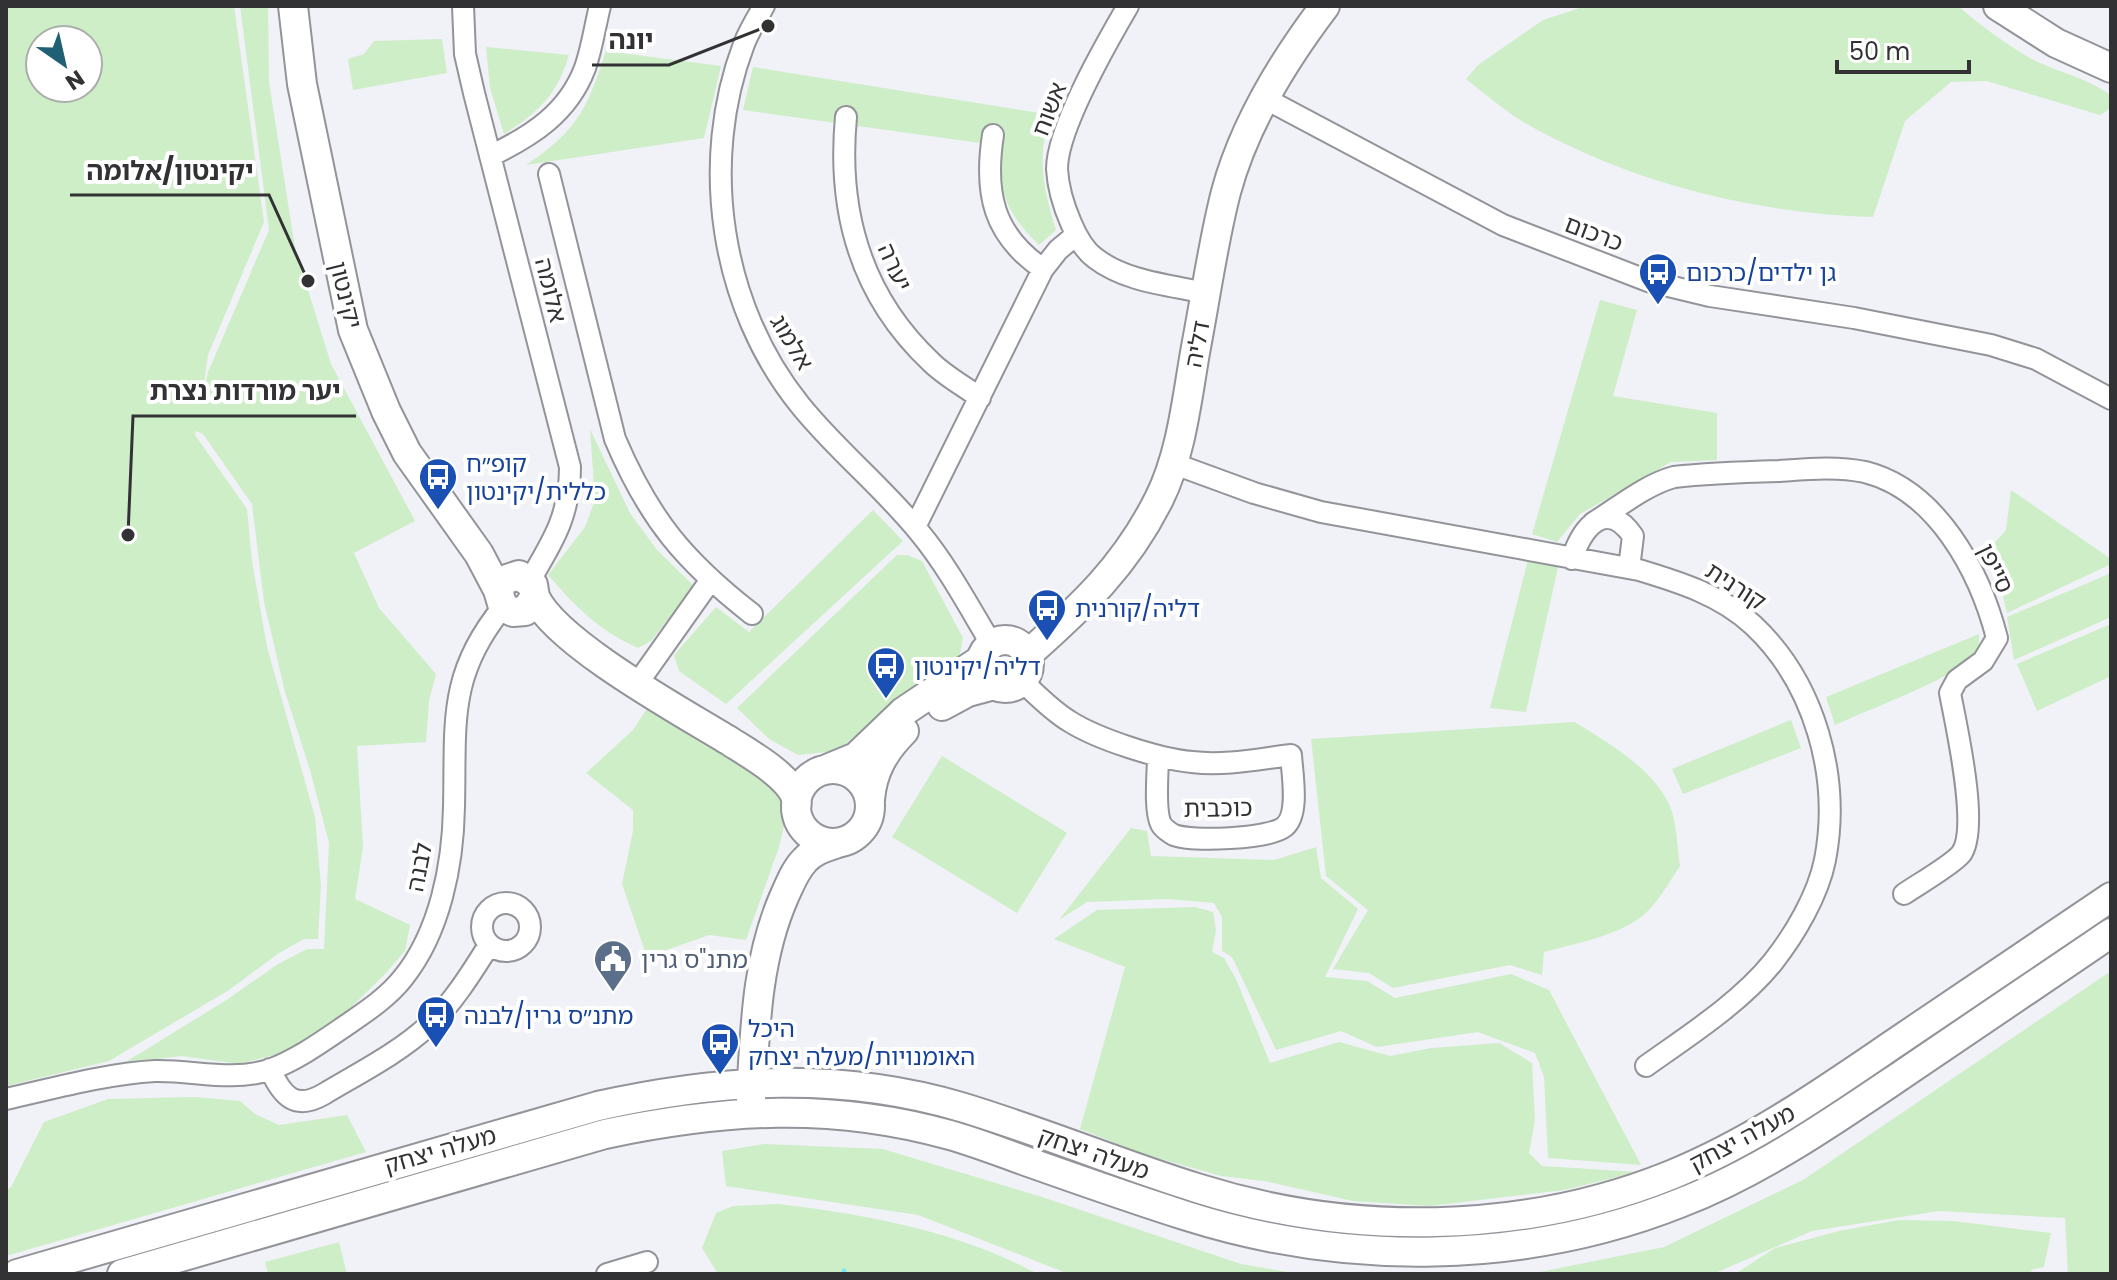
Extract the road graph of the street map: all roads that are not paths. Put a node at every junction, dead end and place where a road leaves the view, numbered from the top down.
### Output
1 (293, 6) edge
2 (463, 6) edge
3 (600, 6) edge
4 (764, 6) edge
5 (1128, 6) edge
6 (1325, 6) edge
7 (1998, 6) edge
8 (2111, 68) edge
9 (1266, 99) junction
10 (846, 117) dead end
11 (993, 135) dead end
12 (490, 156) junction
13 (549, 174) dead end
14 (1076, 235) junction
15 (1043, 269) junction
16 (1206, 293) junction
17 (980, 398) junction
18 (2111, 399) edge
19 (1172, 463) junction
20 (1653, 486) junction
21 (1593, 523) junction
22 (915, 527) junction
23 (1633, 536) junction
24 (1572, 559) junction
25 (1629, 568) junction
26 (710, 581) junction
27 (516, 594) junction
28 (752, 614) dead end
29 (989, 663) junction
30 (1025, 668) junction
31 (637, 684) junction
32 (1158, 756) junction
33 (757, 758) junction
34 (822, 771) junction
35 (870, 800) junction
36 (798, 816) junction
37 (838, 843) junction
38 (789, 886) junction
39 (1904, 894) dead end
40 (2111, 897) edge
41 (2111, 933) edge
42 (489, 945) dead end
43 (1646, 1066) dead end
44 (270, 1069) junction
45 (752, 1082) junction
46 (6, 1099) edge
47 (750, 1112) junction
48 (647, 1262) dead end
49 (17, 1274) edge
50 (122, 1274) edge
51 (607, 1274) edge

1 - 27 street, יקינטון
2 - 12 street, אלומה
3 - 12 street
4 - 22 street, אלמוג
5 - 14 street, אשוח
6 - 9 street, דליה
7 - 8 street
9 - 16 street, דליה
9 - 18 street, כרכום
10 - 17 street, יערה
11 - 15 street
12 - 27 street, אלומה
13 - 26 street
14 - 15 street
14 - 16 street, אשוח
15 - 17 street
16 - 19 street, דליה
17 - 22 street
19 - 24 street, קורנית
19 - 30 street, דליה
20 - 21 street, סייפן
20 - 23 street
20 - 39 street, סייפן
21 - 23 street
21 - 24 street, סייפן
22 - 29 street, אלמוג
23 - 25 street
24 - 25 street, קורנית
25 - 43 street, קורנית
26 - 28 street
26 - 31 street
27 - 31 street
27 - 44 street, לבנה
29 - 30 street
29 - 30 street
29 - 34 street
29 - 35 street
30 - 32 street, כוכבית
31 - 33 street
32 - 32 street, כוכבית
33 - 34 street
33 - 36 street
34 - 35 street
34 - 36 street
35 - 37 street
36 - 37 street
36 - 38 street
37 - 38 street
38 - 45 street
40 - 45 street, מעלה יצחק
41 - 47 street, מעלה יצחק
42 - 44 street
44 - 46 street, לבנה
45 - 47 street
45 - 49 street, מעלה יצחק
47 - 50 street, מעלה יצחק
48 - 51 street

